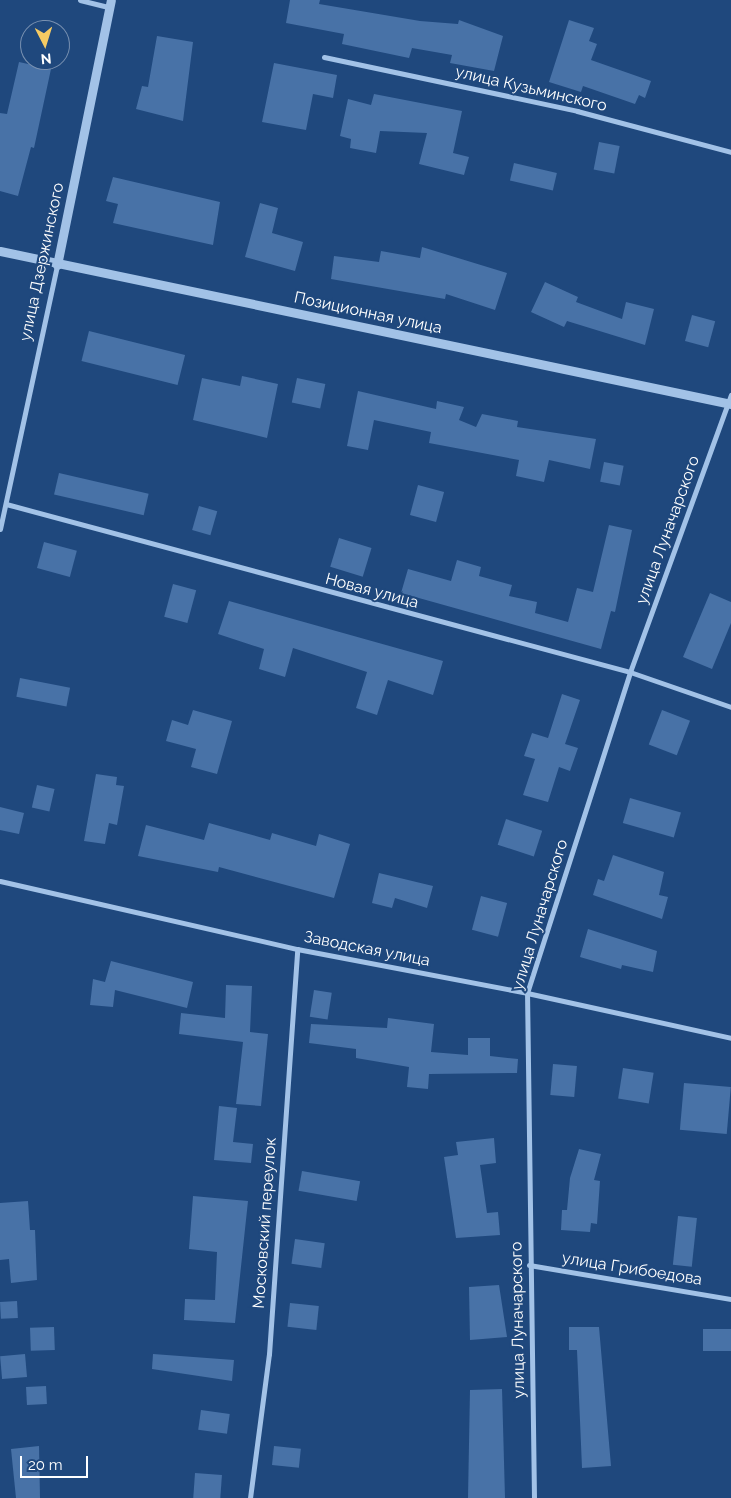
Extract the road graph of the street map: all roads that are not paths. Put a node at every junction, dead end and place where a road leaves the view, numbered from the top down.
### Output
1 (80, 0) edge
2 (110, 3) edge
3 (324, 58) dead end
4 (731, 152) edge
5 (0, 251) edge
6 (57, 265) junction
7 (730, 400) edge
8 (6, 504) junction
9 (0, 529) edge
10 (630, 672) junction
11 (731, 707) edge
12 (0, 880) edge
13 (296, 949) junction
14 (527, 992) junction
15 (731, 1038) edge
16 (529, 1265) junction
17 (731, 1299) edge
18 (250, 1498) edge
19 (534, 1498) edge

1 - 2 street
2 - 6 street, улица Дзержинского
3 - 4 street, улица Кузьминского
5 - 6 street, Позиционная улица
6 - 7 street, Позиционная улица
6 - 8 street, улица Дзержинского
7 - 10 street, улица Луначарского
8 - 9 street, улица Дзержинского
8 - 10 street, Новая улица
10 - 11 street, Новая улица
10 - 14 street, улица Луначарского
12 - 13 street, Заводская улица
13 - 14 street, Заводская улица
13 - 18 street, Московский переулок
14 - 15 street, Заводская улица
14 - 16 street, улица Луначарского
16 - 17 street, улица Грибоедова
16 - 19 street, улица Луначарского

